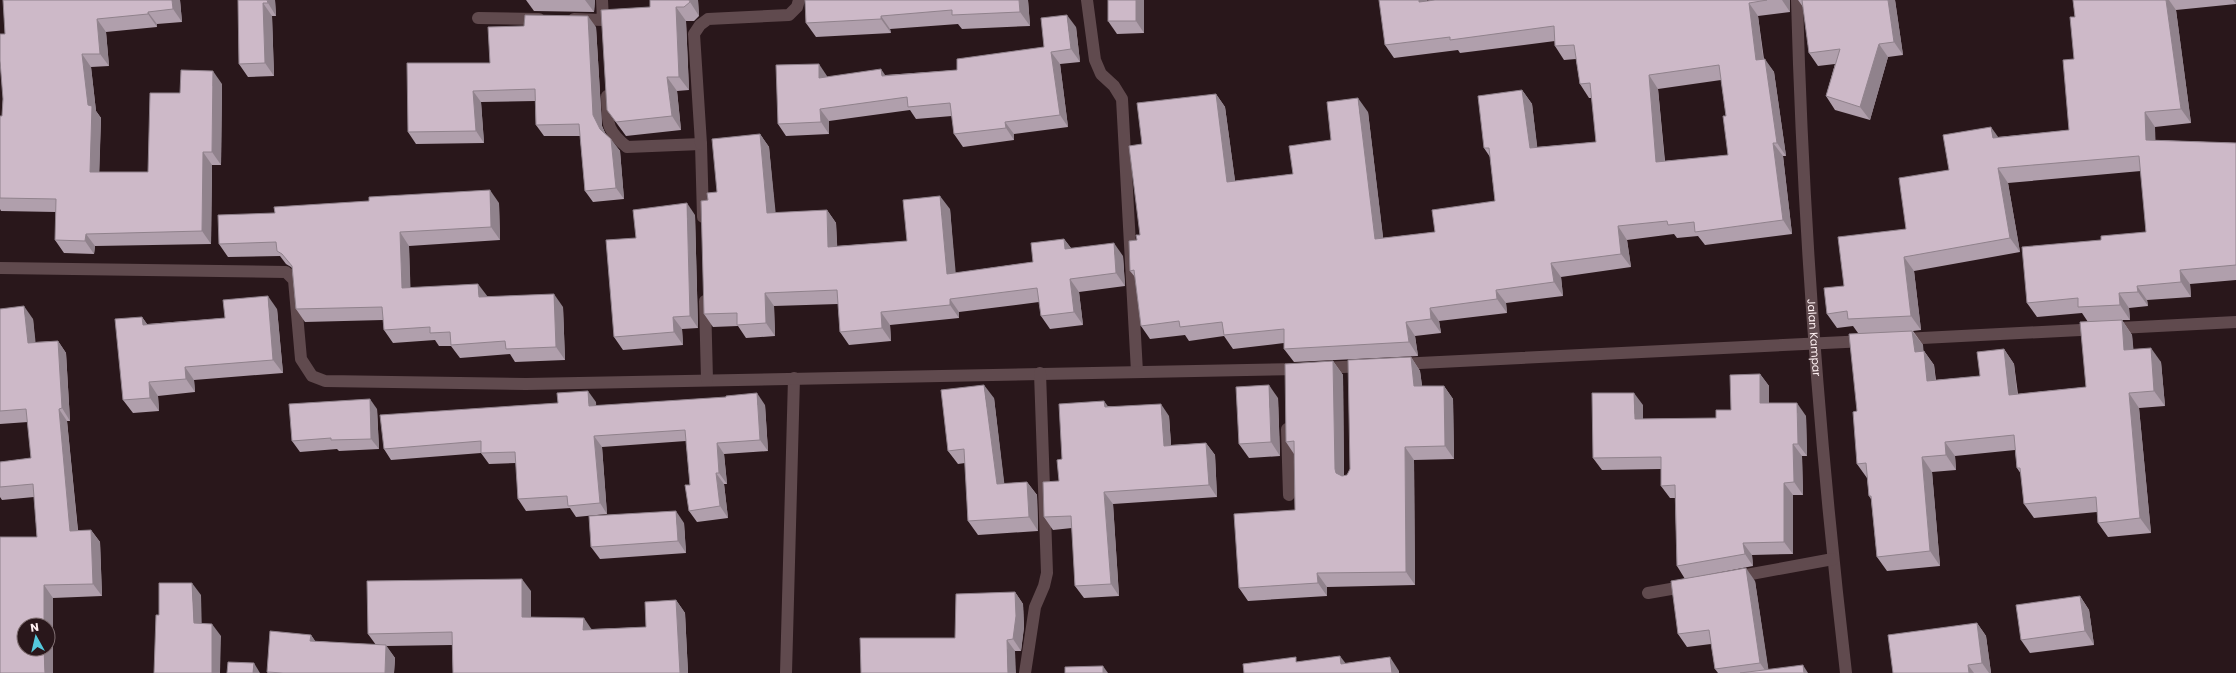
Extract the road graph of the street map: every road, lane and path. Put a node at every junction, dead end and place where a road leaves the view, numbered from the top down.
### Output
1 (602, 0) edge
2 (799, 0) edge
3 (1087, 0) edge
4 (1797, 0) edge
5 (478, 18) dead end
6 (548, 19) edge
7 (564, 19) edge
8 (603, 20) junction
9 (604, 35) edge
10 (606, 80) edge
11 (701, 144) junction
12 (704, 226) edge
13 (0, 268) edge
14 (705, 288) edge
15 (2236, 322) edge
16 (1878, 340) edge
17 (1894, 340) edge
18 (1814, 344) junction
19 (1389, 365) edge
20 (1374, 366) edge
21 (1350, 367) junction
22 (1285, 370) junction
23 (1137, 372) junction
24 (1040, 373) junction
25 (794, 378) junction
26 (707, 380) junction
27 (1350, 382) edge
28 (1286, 385) edge
29 (1287, 417) edge
30 (1289, 495) dead end
31 (1833, 559) junction
32 (1725, 579) edge
33 (1702, 583) edge
34 (1648, 593) dead end
35 (786, 673) edge
36 (1025, 673) edge
37 (1846, 673) edge

1 - 8 street
2 - 11 street
3 - 23 street
4 - 18 street, Jalan Kampar
5 - 6 street
7 - 8 street
8 - 9 street
10 - 11 street
11 - 12 street
13 - 26 street
14 - 26 street
15 - 17 street
16 - 18 street
18 - 19 street
18 - 31 street, Jalan Kampar
20 - 21 street
21 - 22 street
21 - 27 street
22 - 23 street
22 - 28 street
23 - 24 street
24 - 25 street
24 - 36 street
25 - 26 street
25 - 35 street
29 - 30 street
31 - 32 street
31 - 37 street, Jalan Kampar
33 - 34 street

